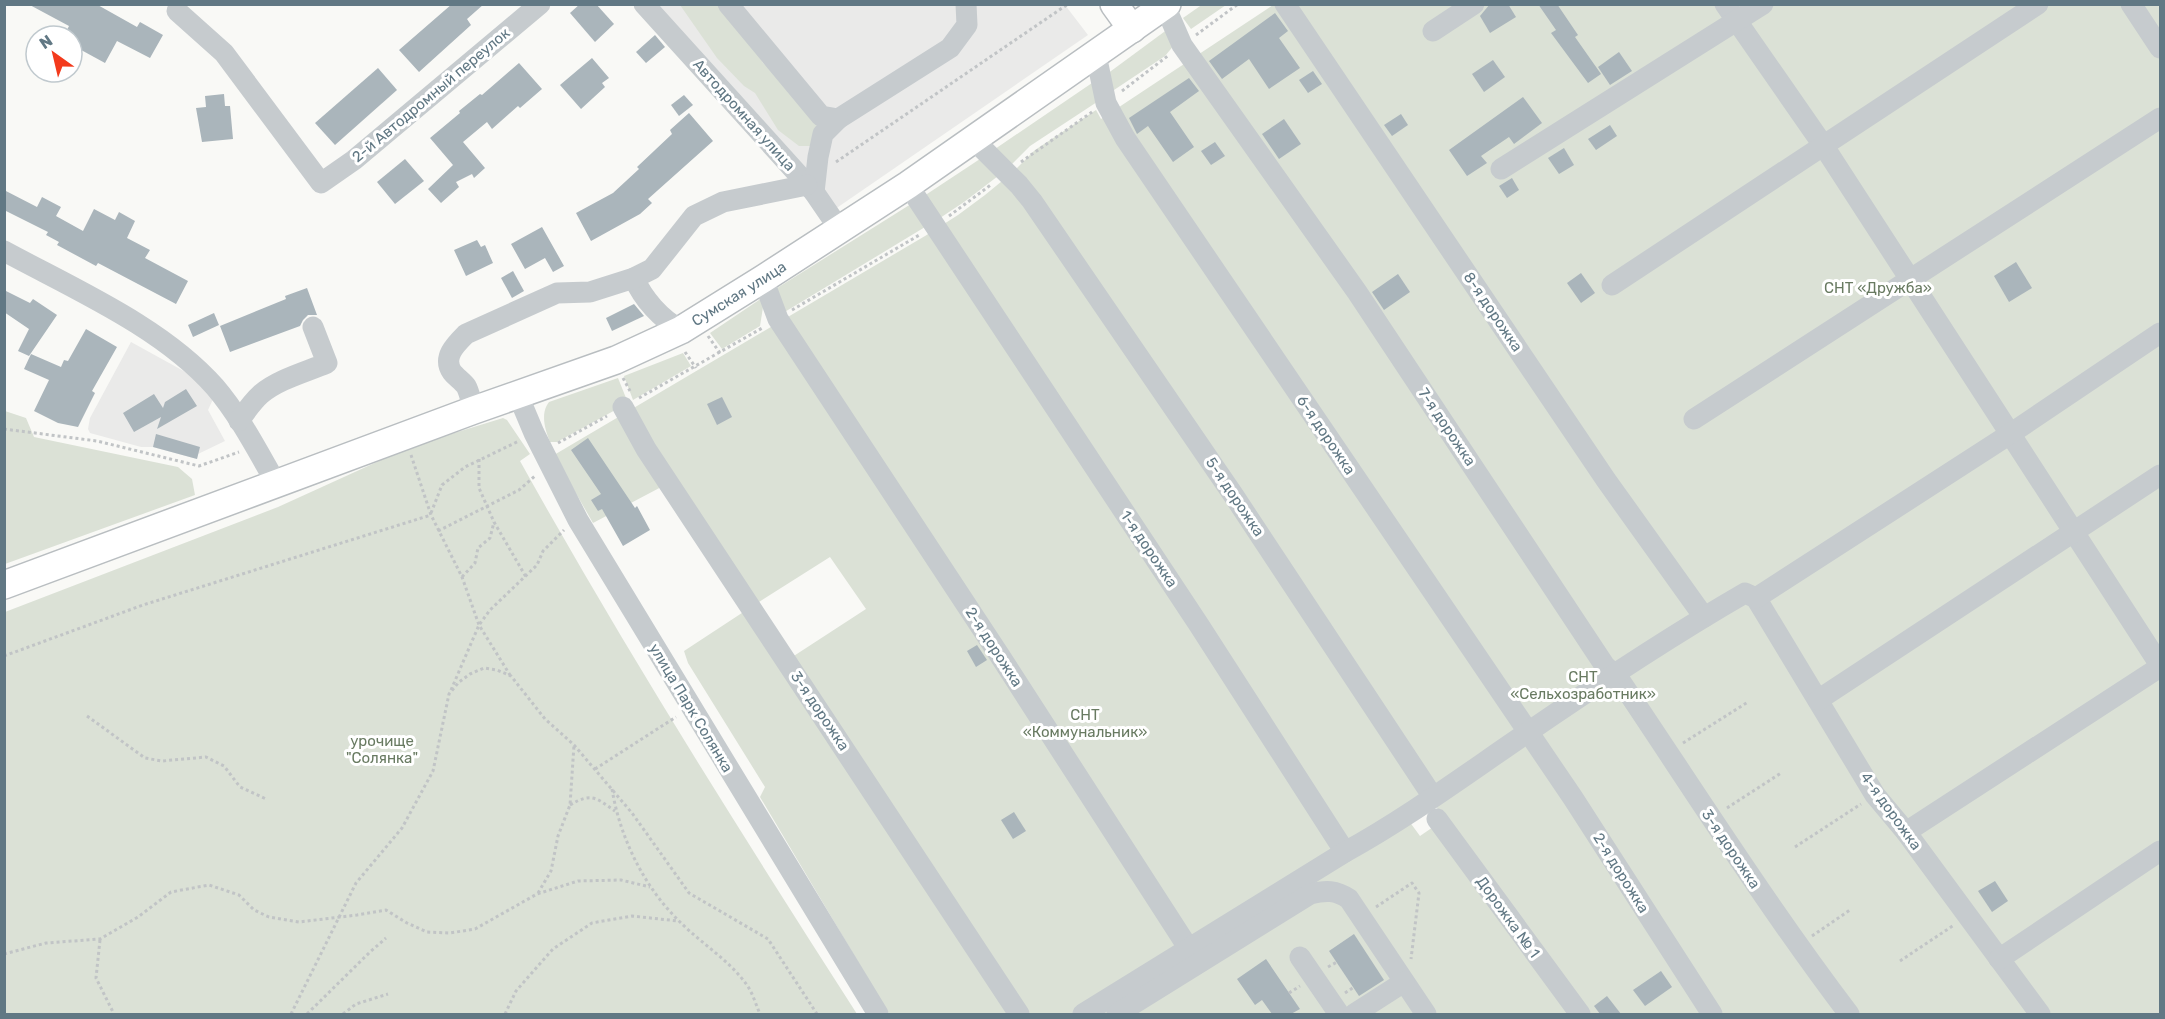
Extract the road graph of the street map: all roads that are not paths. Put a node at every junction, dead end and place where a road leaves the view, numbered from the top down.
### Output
1 (540, 4) edge
2 (644, 4) edge
3 (728, 4) edge
4 (966, 4) edge
5 (1114, 4) edge
6 (1285, 4) edge
7 (1474, 4) edge
8 (1762, 4) edge
9 (2038, 4) edge
10 (2131, 4) edge
11 (1162, 6) edge
12 (176, 7) edge
13 (1731, 13) edge
14 (1132, 29) junction
15 (1433, 31) dead end
16 (2160, 48) edge
17 (1096, 55) junction
18 (2160, 118) edge
19 (838, 119) junction
20 (974, 140) junction
21 (1823, 145) junction
22 (1501, 169) dead end
23 (812, 185) junction
24 (908, 185) junction
25 (840, 230) junction
26 (4, 251) edge
27 (634, 278) junction
28 (1909, 278) junction
29 (763, 279) junction
30 (1612, 285) dead end
31 (313, 327) dead end
32 (681, 330) junction
33 (2160, 333) edge
34 (518, 395) junction
35 (623, 407) road end
36 (474, 410) junction
37 (1694, 419) dead end
38 (239, 421) junction
39 (2010, 434) junction
40 (2160, 475) edge
41 (269, 486) junction
42 (2073, 532) junction
43 (4, 585) edge
44 (1756, 598) junction
45 (1704, 617) junction
46 (2160, 666) edge
47 (1617, 677) junction
48 (1818, 700) junction
49 (1528, 732) junction
50 (1433, 797) junction
51 (1437, 819) dead end
52 (1906, 832) junction
53 (2160, 851) edge
54 (1345, 852) junction
55 (1189, 949) junction
56 (1300, 957) dead end
57 (2000, 960) junction
58 (1405, 984) junction
59 (878, 1014) edge
60 (1019, 1014) edge
61 (1083, 1014) edge
62 (1117, 1014) edge
63 (1339, 1014) edge
64 (1354, 1014) edge
65 (1426, 1014) edge
66 (1580, 1014) edge
67 (1712, 1014) edge
68 (1849, 1014) edge
69 (2040, 1014) edge

1 - 12 street, 2-й Автодромный переулок
2 - 23 street, Автодромная улица
3 - 19 street
4 - 19 street
5 - 14 main road
6 - 45 street, 8-я дорожка
7 - 15 street
8 - 13 street
9 - 21 street
10 - 16 street
11 - 14 main road, Сумская улица
11 - 47 street, 7-я дорожка
13 - 21 street
13 - 22 street
14 - 17 main road, Сумская улица
17 - 20 main road, Сумская улица
17 - 49 street, 6-я дорожка
18 - 28 street
19 - 23 street
20 - 24 main road, Сумская улица
20 - 50 street, 5-я дорожка
21 - 28 street
21 - 30 street
23 - 25 street, Автодромная улица
23 - 27 street
24 - 25 main road, Сумская улица
24 - 54 street, 1-я дорожка
25 - 29 main road, Сумская улица
26 - 38 street
27 - 32 street
27 - 36 street
28 - 37 street
28 - 39 street
29 - 32 main road, Сумская улица
29 - 55 street, 2-я дорожка
31 - 38 street
32 - 34 main road, Сумская улица
33 - 39 street
34 - 36 main road, Сумская улица
34 - 59 street, улица Парк Солянка
35 - 60 street, 3-я дорожка
36 - 41 main road, Сумская улица
38 - 41 street
39 - 42 street
39 - 44 street
40 - 42 street
41 - 43 main road, Сумская улица
42 - 46 street
42 - 48 street
44 - 45 street
44 - 48 street, 4-я дорожка
45 - 47 street
46 - 52 street
47 - 49 street
47 - 68 street, 3-я дорожка
48 - 52 street, 4-я дорожка
49 - 50 street
49 - 67 street, 2-я дорожка
50 - 54 street
51 - 66 street, Дорожка № 1
52 - 57 street, 4-я дорожка
53 - 57 street
54 - 55 street
55 - 61 street
56 - 63 street
57 - 69 street, 4-я дорожка
58 - 62 street
58 - 64 street
58 - 65 street

